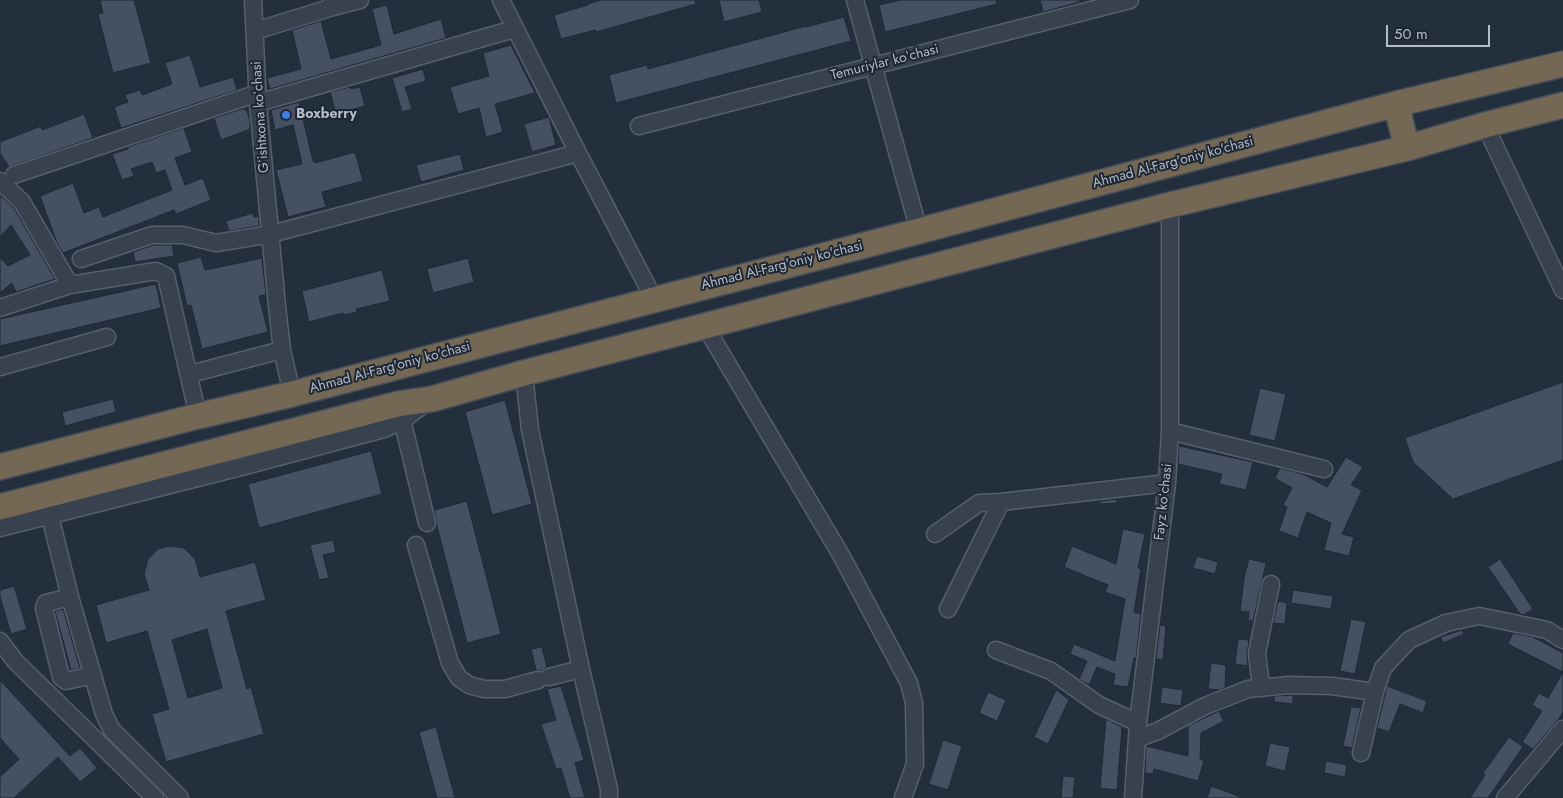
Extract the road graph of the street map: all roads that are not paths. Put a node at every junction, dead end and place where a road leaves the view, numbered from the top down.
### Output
1 (253, 0) edge
2 (360, 0) edge
3 (501, 0) edge
4 (855, 0) edge
5 (1130, 0) edge
6 (332, 4) edge
7 (514, 29) junction
8 (255, 31) junction
9 (1563, 64) edge
10 (872, 66) junction
11 (258, 98) junction
12 (1396, 104) junction
13 (1563, 105) edge
14 (1485, 125) junction
15 (639, 126) dead end
16 (1407, 148) junction
17 (578, 153) junction
18 (7, 178) edge
19 (1170, 205) junction
20 (918, 231) junction
21 (271, 234) junction
22 (81, 259) dead end
23 (70, 284) junction
24 (1563, 290) edge
25 (654, 299) junction
26 (0, 308) edge
27 (705, 326) junction
28 (107, 337) dead end
29 (282, 350) junction
30 (0, 367) edge
31 (524, 373) junction
32 (190, 374) junction
33 (292, 394) junction
34 (400, 413) junction
35 (198, 416) junction
36 (1170, 431) junction
37 (0, 467) edge
38 (1324, 469) dead end
39 (1167, 483) junction
40 (1001, 502) junction
41 (50, 505) junction
42 (0, 507) edge
43 (427, 523) dead end
44 (0, 528) edge
45 (935, 534) dead end
46 (416, 545) dead end
47 (1271, 584) dead end
48 (70, 597) junction
49 (948, 609) dead end
50 (1563, 640) edge
51 (0, 641) edge
52 (996, 650) dead end
53 (581, 669) junction
54 (92, 675) junction
55 (1261, 688) junction
56 (1375, 692) junction
57 (1563, 729) edge
58 (1138, 730) junction
59 (1362, 753) dead end
60 (155, 798) edge
61 (180, 798) edge
62 (609, 798) edge
63 (903, 798) edge
64 (1133, 798) edge
65 (1505, 798) edge

1 - 8 street, Gʻishtxona koʻchasi
2 - 6 street
3 - 7 street
4 - 10 street
5 - 10 street, Temuriylar koʻchasi
6 - 8 street
7 - 11 street
7 - 17 street
8 - 11 street, Gʻishtxona koʻchasi
9 - 12 highway, Ahmad Al-Farg'oniy ko'chasi
10 - 15 street, Temuriylar koʻchasi
10 - 20 street
11 - 18 street
11 - 21 street, Gʻishtxona koʻchasi
12 - 16 highway
12 - 20 highway, Ahmad Al-Farg'oniy ko'chasi
13 - 14 highway
14 - 16 highway
14 - 24 street
16 - 19 highway
17 - 21 street
17 - 25 street
18 - 23 street
19 - 27 highway
19 - 36 street, Fayz koʻchasi
20 - 25 highway, Ahmad Al-Farg'oniy ko'chasi
21 - 22 street
21 - 29 street, Gʻishtxona koʻchasi
23 - 26 street
23 - 32 street
25 - 33 highway, Ahmad Al-Farg'oniy ko'chasi
27 - 31 highway
27 - 63 street
28 - 30 street
29 - 32 street
29 - 33 street, Gʻishtxona koʻchasi
31 - 34 highway
31 - 53 street
32 - 35 street
33 - 35 highway, Ahmad Al-Farg'oniy ko'chasi
34 - 41 highway
34 - 43 street
35 - 37 highway, Ahmad Al-Farg'oniy ko'chasi
36 - 38 street
36 - 39 street, Fayz koʻchasi
39 - 40 street
39 - 58 street, Fayz koʻchasi
40 - 45 street
40 - 49 street
41 - 42 highway
41 - 44 street
41 - 48 street
46 - 53 street
47 - 55 street
48 - 54 street
48 - 54 street
50 - 56 street
51 - 60 street
52 - 58 street
53 - 62 street
54 - 61 street
55 - 56 street
55 - 58 street
56 - 59 street
57 - 65 street
58 - 64 street, Fayz koʻchasi

